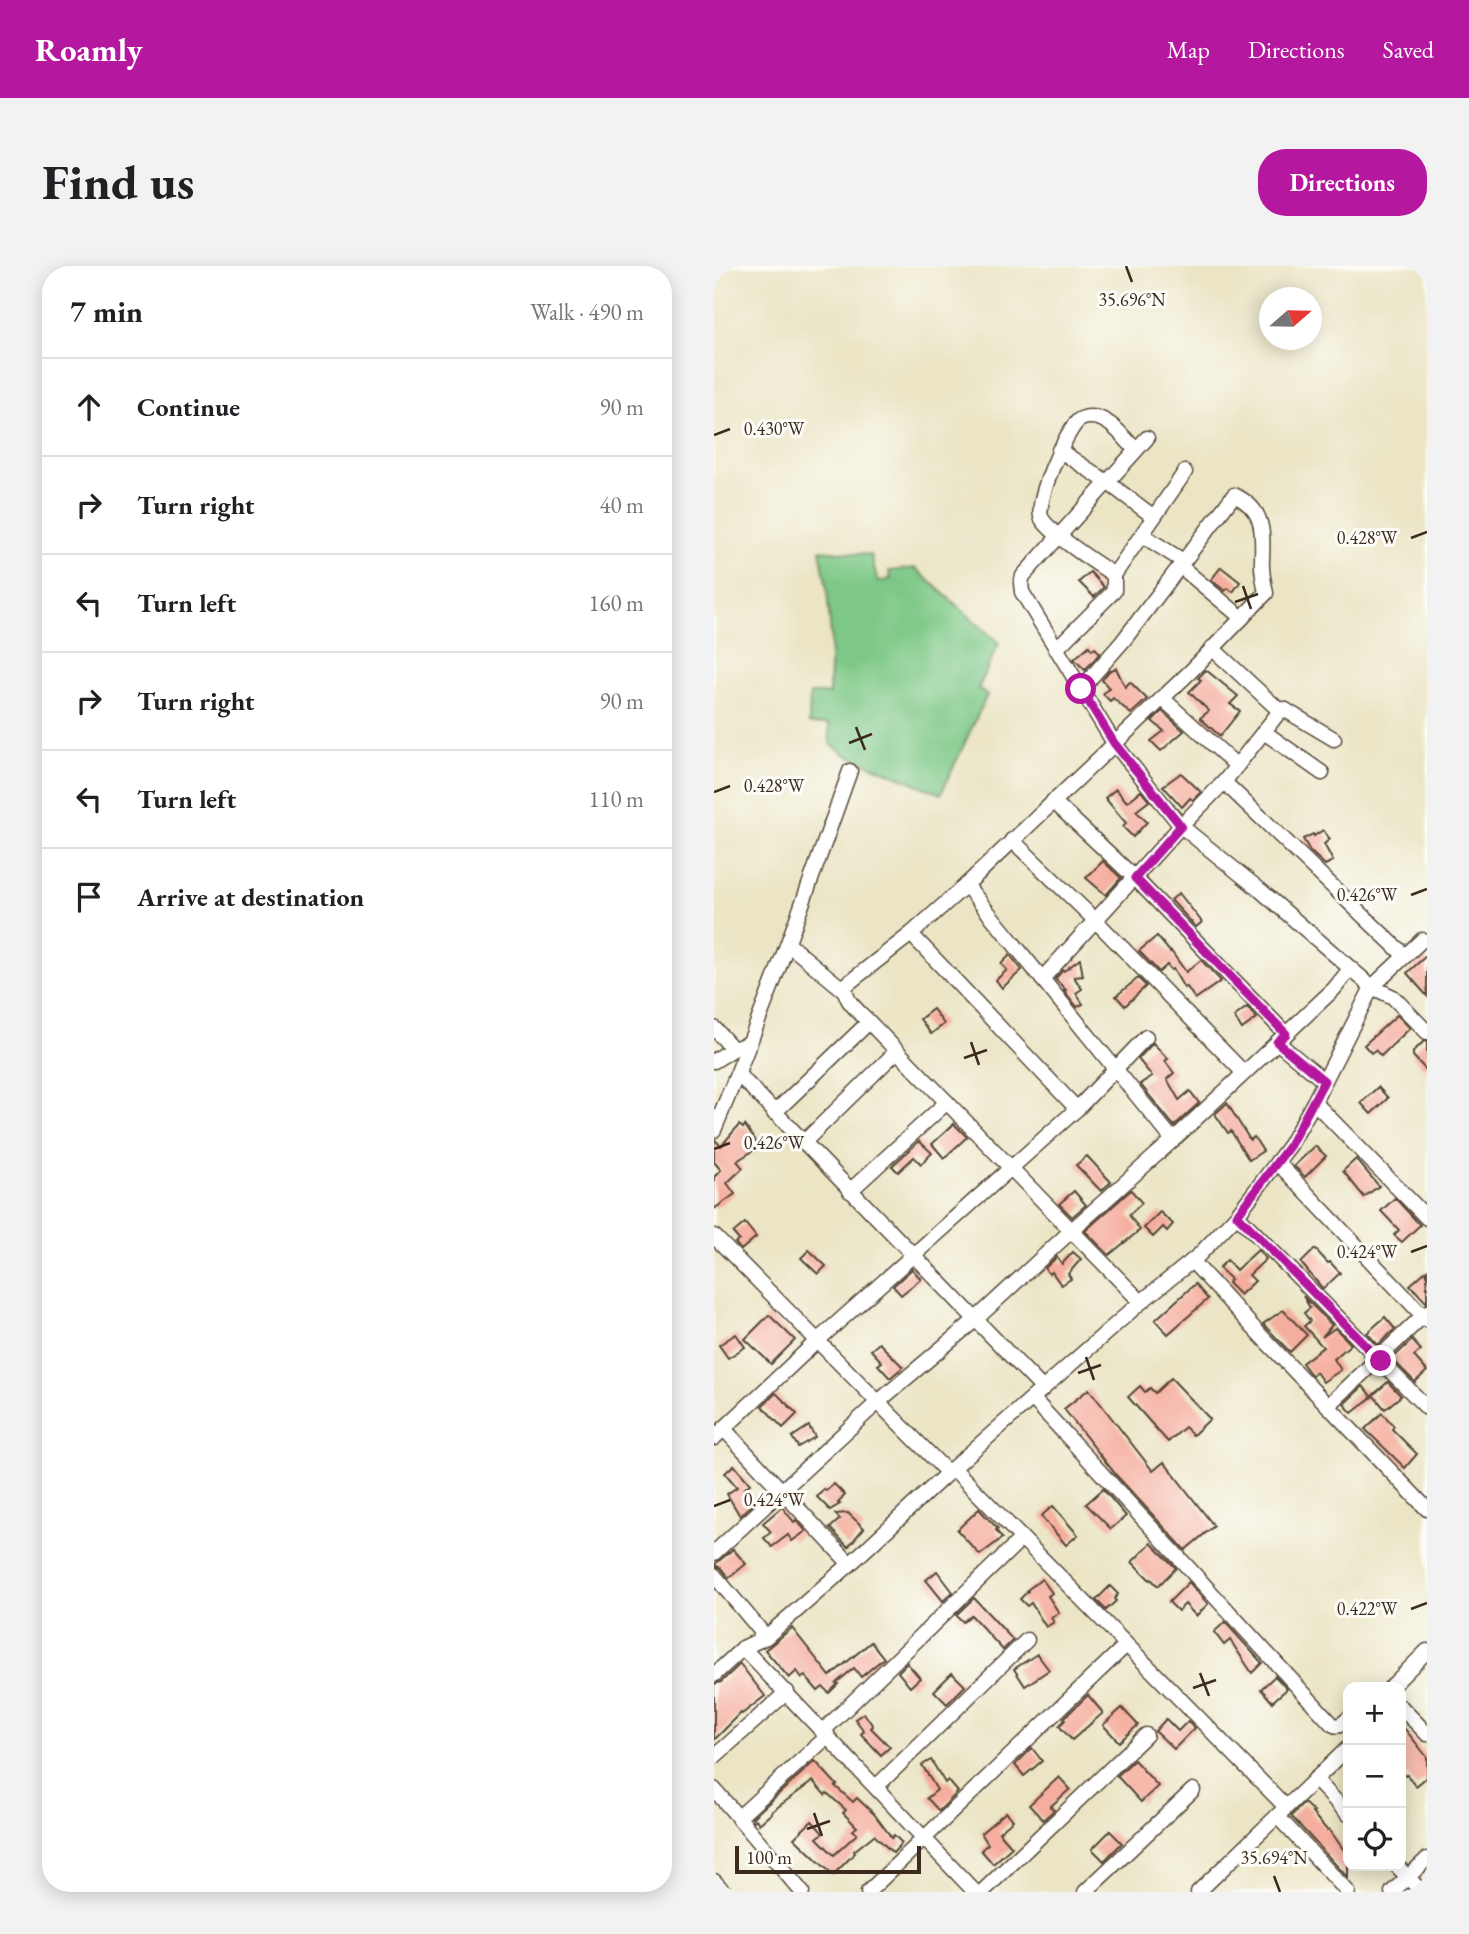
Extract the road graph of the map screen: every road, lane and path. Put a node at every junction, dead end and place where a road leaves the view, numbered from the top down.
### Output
1 (1147, 438) dead end
2 (1059, 450) junction
3 (1136, 450) junction
4 (1185, 472) dead end
5 (1107, 482) junction
6 (1154, 517) junction
7 (1059, 535) junction
8 (1142, 535) junction
9 (1182, 563) junction
10 (1114, 575) junction
11 (1241, 618) junction
12 (1212, 648) junction
13 (1056, 649) junction
14 (1081, 689) junction
15 (1162, 698) junction
16 (1280, 711) junction
17 (1265, 732) junction
18 (1334, 739) dead end
19 (1114, 743) junction
20 (1237, 766) junction
21 (850, 771) dead end
22 (1322, 773) dead end
23 (1224, 782) junction
24 (1053, 801) junction
25 (1181, 826) junction
26 (1012, 840) junction
27 (1135, 878) junction
28 (966, 885) junction
29 (1095, 920) junction
30 (911, 934) junction
31 (1422, 940) dead end
32 (788, 944) junction
33 (1405, 956) junction
34 (1350, 969) junction
35 (1042, 979) junction
36 (1371, 987) junction
37 (845, 991) junction
38 (869, 1022) junction
39 (714, 1028) edge
40 (1427, 1032) edge
41 (1146, 1037) dead end
42 (1281, 1038) junction
43 (750, 1043) junction
44 (733, 1049) junction
45 (897, 1051) junction
46 (714, 1061) edge
47 (1116, 1069) junction
48 (1244, 1073) junction
49 (738, 1074) junction
50 (1324, 1081) junction
51 (947, 1102) junction
52 (1314, 1102) junction
53 (1077, 1109) junction
54 (774, 1113) junction
55 (714, 1130) edge
56 (1173, 1140) junction
57 (804, 1142) junction
58 (1277, 1162) junction
59 (1012, 1169) junction
60 (850, 1191) junction
61 (1237, 1215) junction
62 (1427, 1218) edge
63 (1072, 1230) junction
64 (714, 1236) edge
65 (912, 1256) junction
66 (1192, 1261) junction
67 (1141, 1302) junction
68 (1426, 1316) edge
69 (975, 1320) junction
70 (817, 1341) junction
71 (1378, 1359) junction
72 (1038, 1394) junction
73 (878, 1402) junction
74 (1328, 1406) junction
75 (1427, 1408) edge
76 (719, 1433) edge
77 (950, 1471) junction
78 (781, 1491) junction
79 (1427, 1508) edge
80 (1021, 1539) junction
81 (714, 1553) edge
82 (850, 1564) junction
83 (714, 1575) edge
84 (714, 1598) edge
85 (732, 1598) junction
86 (766, 1637) junction
87 (1027, 1640) dead end
88 (1126, 1645) junction
89 (744, 1648) junction
90 (1427, 1651) edge
91 (714, 1675) edge
92 (1396, 1682) edge
93 (787, 1692) junction
94 (1406, 1712) edge
95 (1343, 1723) edge
96 (826, 1734) junction
97 (1427, 1734) edge
98 (1146, 1735) dead end
99 (1343, 1753) edge
100 (714, 1758) edge
101 (1315, 1779) junction
102 (876, 1787) junction
103 (714, 1789) edge
104 (1193, 1790) dead end
105 (1343, 1809) edge
106 (1281, 1812) junction
107 (738, 1818) junction
108 (925, 1838) junction
109 (1427, 1859) edge
110 (1402, 1871) edge
111 (1408, 1877) junction
112 (714, 1881) edge
113 (1208, 1889) edge
114 (724, 1892) edge
115 (802, 1892) edge
116 (868, 1892) edge
117 (975, 1892) edge
118 (982, 1892) edge
119 (1085, 1892) edge
120 (1348, 1892) edge
121 (1392, 1892) edge
122 (1422, 1892) edge

1 - 3 street
2 - 3 street
2 - 5 street
2 - 7 street
3 - 5 street
4 - 6 street
5 - 6 street
5 - 7 street
6 - 8 street
7 - 10 street
7 - 13 street
8 - 9 street
8 - 10 street
9 - 11 street
9 - 11 street
9 - 14 street
10 - 13 street
11 - 12 street
12 - 15 street
12 - 16 street
13 - 14 street
14 - 19 street
15 - 19 street
15 - 20 street
16 - 17 street
16 - 18 street
17 - 20 street
17 - 22 street
19 - 24 street
19 - 25 street
20 - 23 street
21 - 32 street
23 - 25 street
23 - 33 street
24 - 26 street
24 - 27 street
25 - 27 street
25 - 34 street
26 - 28 street
26 - 29 street
27 - 29 street
27 - 42 street
28 - 30 street
28 - 35 street
29 - 35 street
29 - 48 street
30 - 37 street
30 - 53 street
31 - 33 street
32 - 37 street
32 - 43 street
33 - 36 street
34 - 36 street
34 - 42 street
35 - 47 street
36 - 40 street
36 - 50 street
37 - 38 street
38 - 45 street
38 - 54 street
39 - 44 street
41 - 47 street
42 - 48 street
42 - 50 street
43 - 44 street
43 - 49 street
44 - 46 street
45 - 51 street
45 - 57 street
47 - 53 street
47 - 56 street
48 - 56 street
49 - 54 street
49 - 55 street
50 - 52 street
51 - 59 street
51 - 60 street
52 - 58 street
52 - 62 street
53 - 59 street
54 - 57 street
56 - 63 street
57 - 60 street
58 - 61 street
58 - 68 street
59 - 63 street
59 - 65 street
60 - 65 street
61 - 66 street
61 - 71 street
63 - 67 street
63 - 69 street
64 - 70 street
65 - 69 street
65 - 70 street
66 - 67 street
66 - 74 street
67 - 72 street
68 - 71 street
69 - 72 street
69 - 73 street
70 - 73 street
70 - 76 street
71 - 74 street
71 - 75 street
72 - 77 street
72 - 95 street
73 - 77 street
73 - 78 street
74 - 79 street
76 - 78 street
77 - 80 street
77 - 82 street
78 - 81 street
78 - 82 street
80 - 88 street
80 - 96 street
82 - 86 street
83 - 85 street
84 - 85 street
85 - 86 street
86 - 89 street
87 - 102 street
88 - 106 street
88 - 108 street
89 - 91 street
89 - 93 street
90 - 92 street
93 - 96 street
93 - 100 street
94 - 97 street
96 - 102 street
96 - 107 street
98 - 118 street
99 - 101 street
101 - 105 street
101 - 106 street
102 - 108 street
103 - 107 street
104 - 119 street
106 - 113 street
106 - 120 street
107 - 115 street
108 - 116 street
108 - 117 street
109 - 111 street
110 - 111 street
111 - 121 street
111 - 122 street
112 - 114 street

